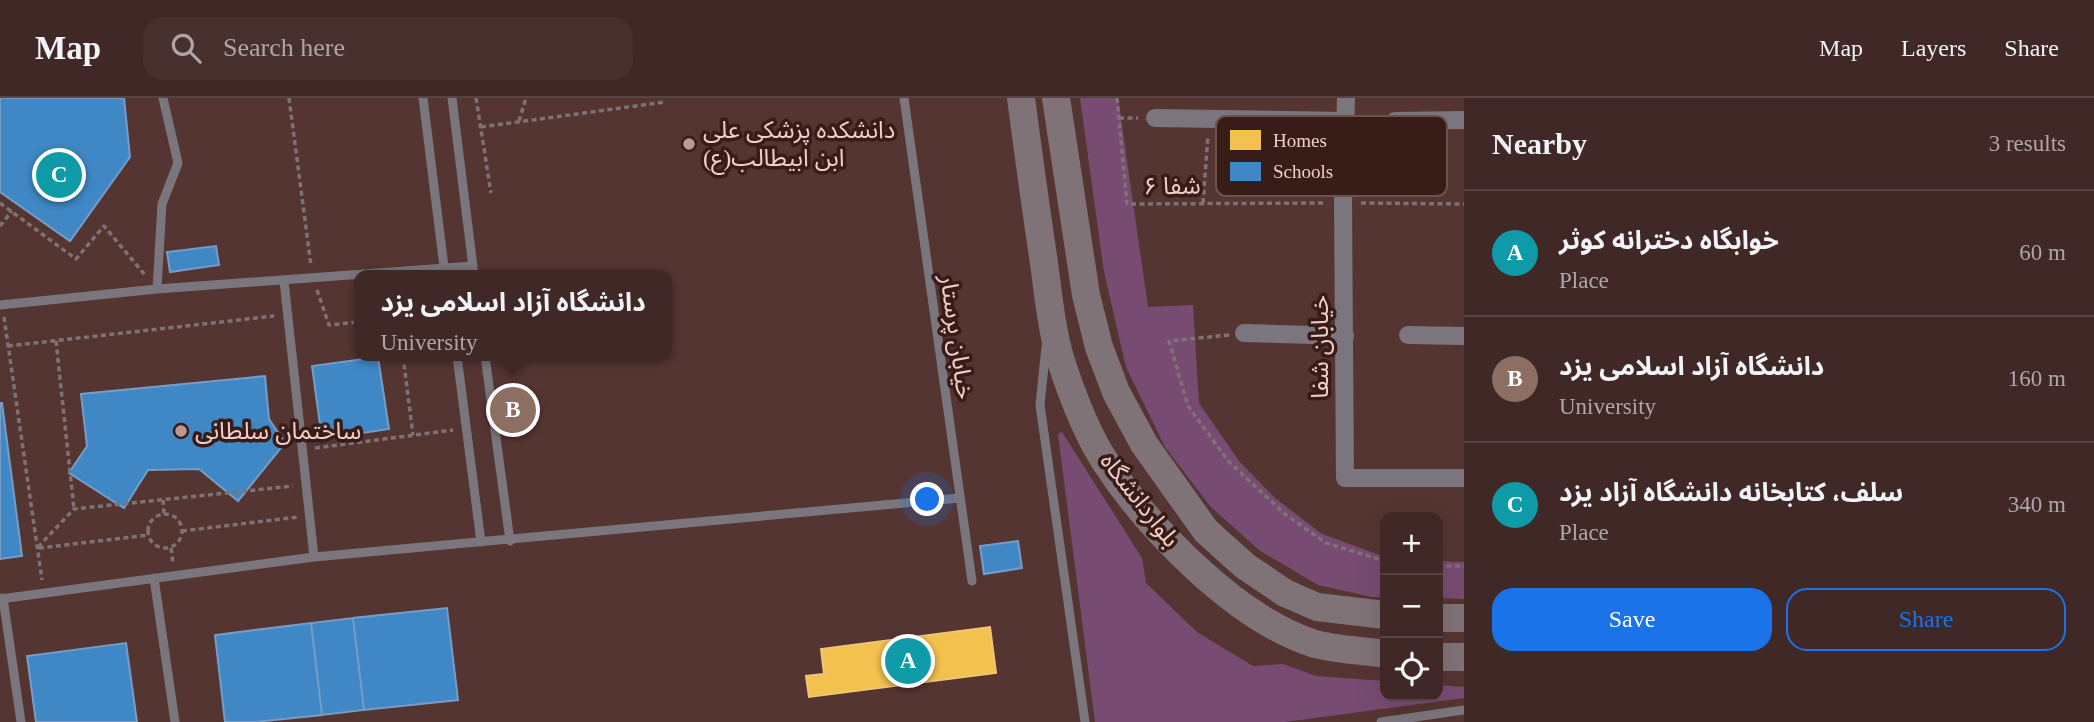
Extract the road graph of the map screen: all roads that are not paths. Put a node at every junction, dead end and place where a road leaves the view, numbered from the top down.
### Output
1 (163, 98) edge
2 (423, 98) edge
3 (452, 98) edge
4 (904, 98) edge
5 (1021, 98) edge
6 (1055, 98) edge
7 (1346, 98) edge
8 (1345, 116) edge
9 (1155, 118) dead end
10 (1216, 119) edge
11 (1343, 196) edge
12 (444, 270) edge
13 (473, 270) edge
14 (354, 277) edge
15 (284, 281) junction
16 (157, 289) junction
17 (1, 305) edge
18 (1050, 307) junction
19 (1244, 333) road end
20 (1408, 335) dead end
21 (1345, 336) junction
22 (1464, 336) edge
23 (458, 361) edge
24 (486, 361) edge
25 (1464, 478) edge
26 (960, 498) junction
27 (510, 541) junction
28 (481, 542) junction
29 (314, 557) junction
30 (154, 579) junction
31 (972, 581) dead end
32 (2, 598) edge
33 (1380, 614) edge
34 (1443, 618) edge
35 (1464, 618) edge
36 (1380, 653) edge
37 (1443, 657) edge
38 (1464, 657) edge
39 (1464, 710) edge
40 (22, 722) edge
41 (175, 722) edge
42 (1085, 722) edge
43 (1381, 722) edge

1 - 16 lane
2 - 12 lane
3 - 13 lane
4 - 26 lane, خیابان پرستار
5 - 18 main road, بلواردانشگاه
6 - 33 main road, بلواردانشگاه
7 - 8 street, خیابان شفا
9 - 10 street
11 - 21 street, خیابان شفا
14 - 15 lane
15 - 16 lane
15 - 29 lane
16 - 17 lane
18 - 36 main road, بلواردانشگاه
18 - 42 lane
19 - 21 street
20 - 22 street
21 - 25 street, خیابان شفا
23 - 28 lane
24 - 27 lane
26 - 27 lane
26 - 31 lane, خیابان پرستار
27 - 28 lane
28 - 29 lane
29 - 30 lane
30 - 32 lane
30 - 41 lane
32 - 40 lane
34 - 35 main road
37 - 38 main road
39 - 43 lane

